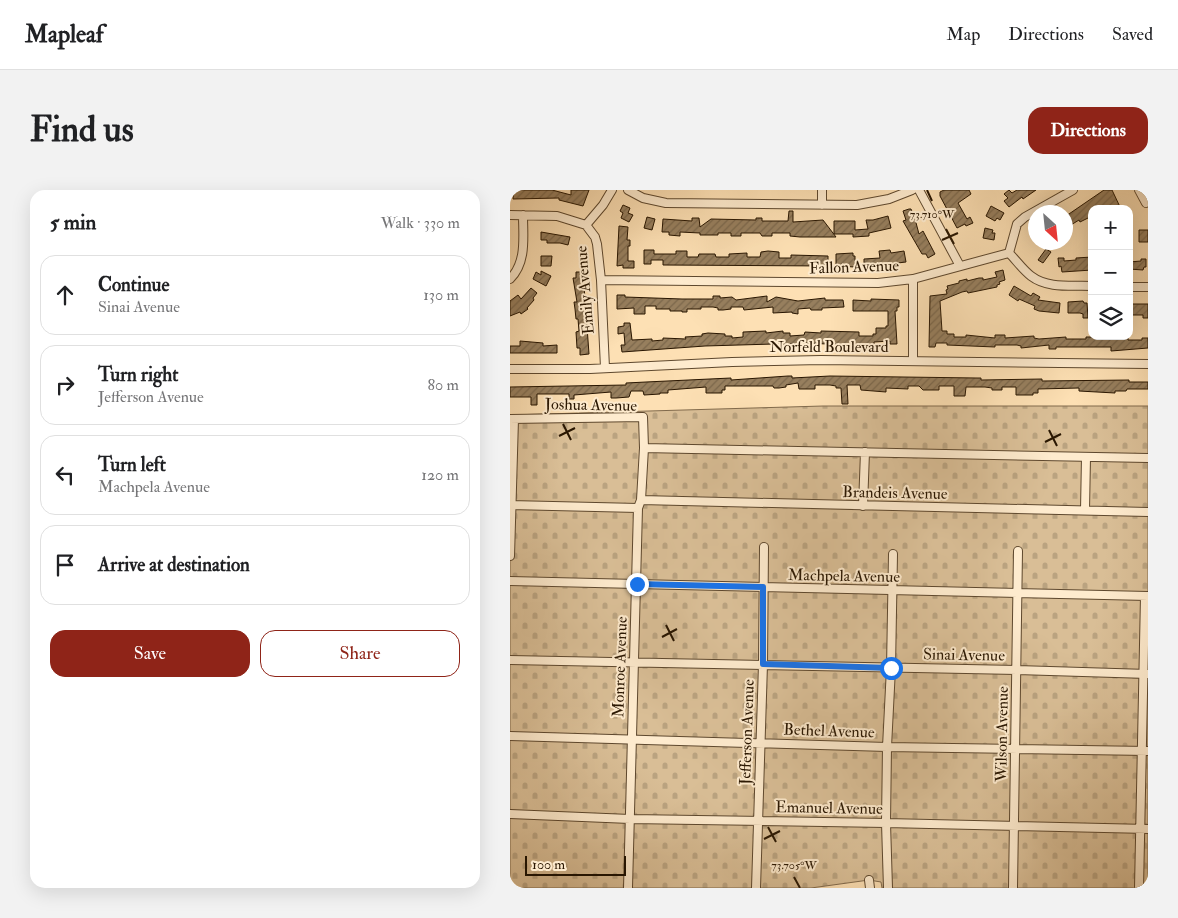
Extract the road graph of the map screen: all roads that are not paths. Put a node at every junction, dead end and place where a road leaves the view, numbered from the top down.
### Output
1 (612, 190) edge
2 (628, 190) edge
3 (822, 190) edge
4 (912, 190) edge
5 (919, 190) edge
6 (1073, 190) edge
7 (1139, 190) edge
8 (1146, 203) dead end
9 (822, 205) junction
10 (510, 215) edge
11 (523, 215) junction
12 (586, 225) junction
13 (1009, 253) junction
14 (960, 266) junction
15 (510, 279) edge
16 (913, 279) junction
17 (601, 280) junction
18 (1088, 286) edge
19 (1133, 287) edge
20 (1148, 287) edge
21 (913, 361) junction
22 (1148, 364) edge
23 (605, 368) junction
24 (510, 369) edge
25 (512, 419) edge
26 (644, 448) junction
27 (865, 452) junction
28 (1086, 457) junction
29 (1148, 458) edge
30 (640, 504) junction
31 (510, 505) edge
32 (863, 506) junction
33 (1085, 510) junction
34 (1148, 512) edge
35 (764, 547) dead end
36 (1018, 551) dead end
37 (893, 554) dead end
38 (510, 556) edge
39 (510, 580) edge
40 (637, 584) junction
41 (763, 587) junction
42 (892, 590) junction
43 (1018, 593) junction
44 (1147, 596) edge
45 (510, 660) edge
46 (634, 662) junction
47 (763, 664) junction
48 (891, 668) junction
49 (1017, 670) junction
50 (1146, 674) edge
51 (510, 736) edge
52 (632, 739) junction
53 (761, 742) junction
54 (887, 747) junction
55 (1016, 748) junction
56 (1145, 751) edge
57 (510, 814) edge
58 (630, 819) junction
59 (759, 821) junction
60 (886, 822) junction
61 (1014, 826) junction
62 (1144, 829) edge
63 (628, 888) edge
64 (756, 888) edge
65 (888, 888) edge
66 (1013, 888) edge
67 (1139, 888) edge

1 - 12 street, Emily Avenue
2 - 9 street
3 - 9 street
4 - 9 street
5 - 14 street
6 - 13 street
7 - 8 street
10 - 11 street
11 - 12 street
11 - 15 street
12 - 17 street, Emily Avenue
13 - 14 street, Fallon Avenue
13 - 18 street
14 - 16 street, Fallon Avenue
16 - 17 street, Fallon Avenue
16 - 21 street
17 - 23 street, Emily Avenue
19 - 20 street
21 - 22 street, Norfeld Boulevard
21 - 23 street, Norfeld Boulevard
23 - 24 street, Norfeld Boulevard
25 - 26 street, Joshua Avenue
25 - 31 street
26 - 27 street
26 - 30 street, Monroe Avenue
27 - 28 street
27 - 32 street
28 - 29 street
28 - 33 street
30 - 31 street, Brandeis Avenue
30 - 32 street, Brandeis Avenue
30 - 40 street, Monroe Avenue
31 - 38 street
32 - 33 street, Brandeis Avenue
33 - 34 street, Brandeis Avenue
35 - 41 street, Jefferson Avenue
36 - 43 street, Wilson Avenue
37 - 42 street
39 - 40 street, Machpela Avenue
40 - 41 street, Machpela Avenue
40 - 46 street, Monroe Avenue
41 - 42 street, Machpela Avenue
41 - 47 street, Jefferson Avenue
42 - 43 street, Machpela Avenue
42 - 48 street
43 - 44 street, Machpela Avenue
43 - 49 street, Wilson Avenue
44 - 50 street
45 - 46 street, Sinai Avenue
46 - 47 street, Sinai Avenue
46 - 52 street, Monroe Avenue
47 - 48 street, Sinai Avenue
47 - 53 street, Jefferson Avenue
48 - 49 street, Sinai Avenue
48 - 54 street
49 - 50 street, Sinai Avenue
49 - 55 street, Wilson Avenue
50 - 56 street
51 - 52 street, Bethel Avenue
52 - 53 street, Bethel Avenue
52 - 58 street, Monroe Avenue
53 - 54 street, Bethel Avenue
53 - 59 street, Jefferson Avenue
54 - 55 street, Bethel Avenue
54 - 60 street
55 - 56 street, Bethel Avenue
55 - 61 street, Wilson Avenue
56 - 62 street
57 - 58 street, Emanuel Avenue
58 - 59 street, Emanuel Avenue
58 - 63 street, Monroe Avenue
59 - 60 street, Emanuel Avenue
59 - 64 street, Jefferson Avenue
60 - 61 street, Emanuel Avenue
60 - 65 street
61 - 62 street, Emanuel Avenue
61 - 66 street, Wilson Avenue
62 - 67 street

